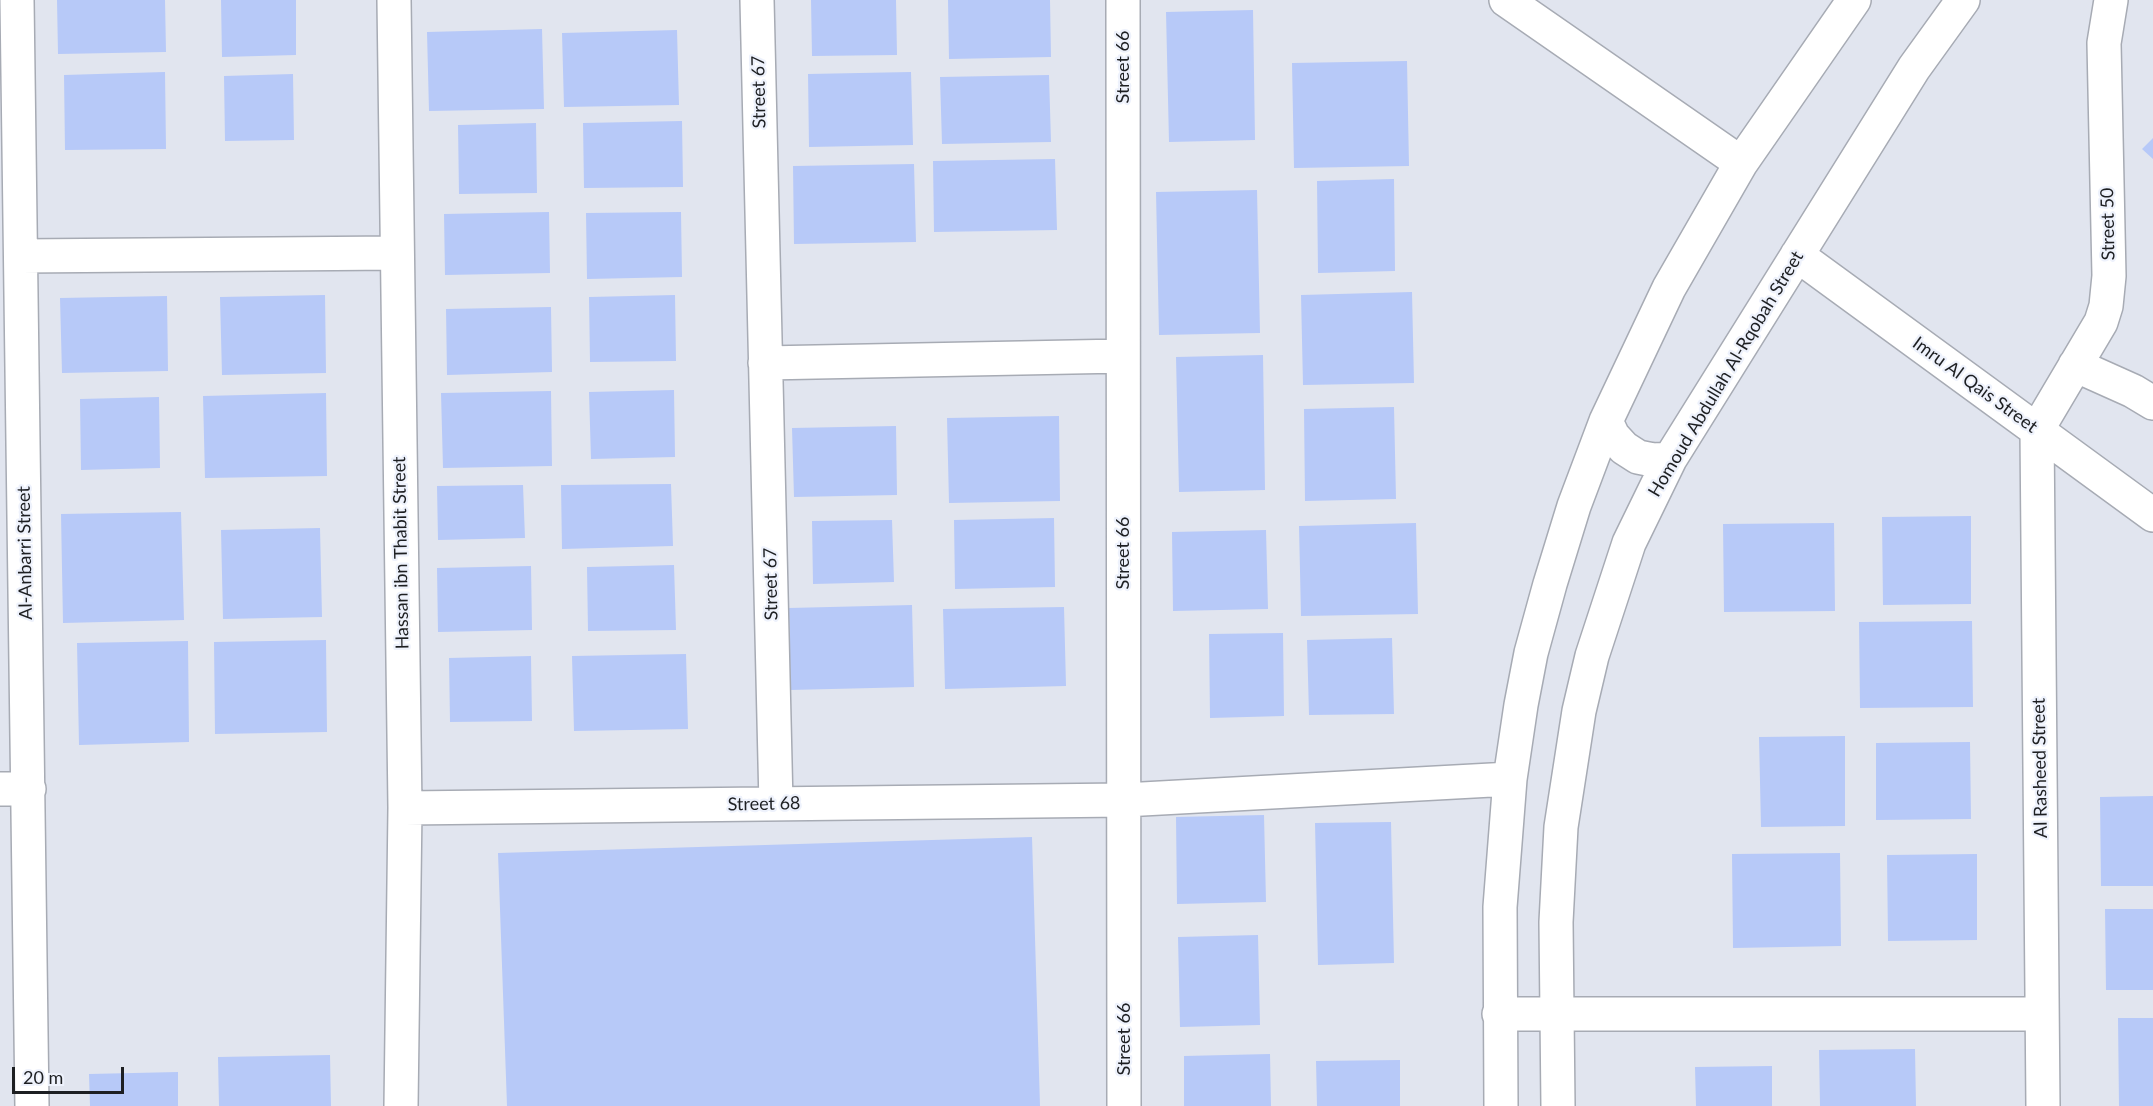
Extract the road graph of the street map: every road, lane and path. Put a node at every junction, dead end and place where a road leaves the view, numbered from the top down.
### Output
1 (17, 0) edge
2 (394, 0) edge
3 (757, 0) edge
4 (1123, 0) edge
5 (1506, 0) edge
6 (1854, 0) edge
7 (1937, 0) edge
8 (1963, 0) edge
9 (2111, 0) edge
10 (1914, 68) junction
11 (1741, 163) junction
12 (397, 253) junction
13 (1797, 255) junction
14 (21, 256) junction
15 (1123, 356) junction
16 (765, 363) junction
17 (2075, 365) junction
18 (2153, 403) edge
19 (1606, 421) junction
20 (2037, 430) junction
21 (1670, 459) junction
22 (2153, 515) edge
23 (1510, 779) junction
24 (14, 789) edge
25 (1124, 800) junction
26 (776, 804) junction
27 (405, 808) junction
28 (1499, 1014) junction
29 (1557, 1014) junction
30 (2042, 1014) junction
31 (32, 1106) edge
32 (401, 1106) edge
33 (1124, 1106) edge
34 (1500, 1106) edge
35 (1558, 1106) edge
36 (2043, 1106) edge

1 - 14 street, Al-Anbarri Street
2 - 12 street, Hassan ibn Thabit Street
3 - 16 street, Street 67
4 - 15 street, Street 66
5 - 11 street
6 - 11 street
7 - 10 street
8 - 10 street, Homoud Abdullah Al-Rqobah Street
9 - 17 street, Street 50
10 - 13 street, Homoud Abdullah Al-Rqobah Street
11 - 19 street
12 - 14 street
12 - 27 street, Hassan ibn Thabit Street
13 - 20 street, Imru Al Qais Street
13 - 21 street, Homoud Abdullah Al-Rqobah Street
14 - 24 street, Al-Anbarri Street
15 - 16 street
15 - 25 street, Street 66
16 - 26 street, Street 67
17 - 18 street
17 - 20 street, Street 50
19 - 21 street
19 - 23 street
20 - 22 street, Imru Al Qais Street
20 - 30 street, Al Rasheed Street
21 - 29 street, Homoud Abdullah Al-Rqobah Street
23 - 25 street, Street 68
23 - 28 street
24 - 31 street, Al-Anbarri Street
25 - 26 street, Street 68
25 - 33 street, Street 66
26 - 27 street, Street 68
27 - 32 street, Hassan ibn Thabit Street
28 - 29 street
28 - 34 street
29 - 30 street
29 - 35 street, Homoud Abdullah Al-Rqobah Street
30 - 36 street, Al Rasheed Street

